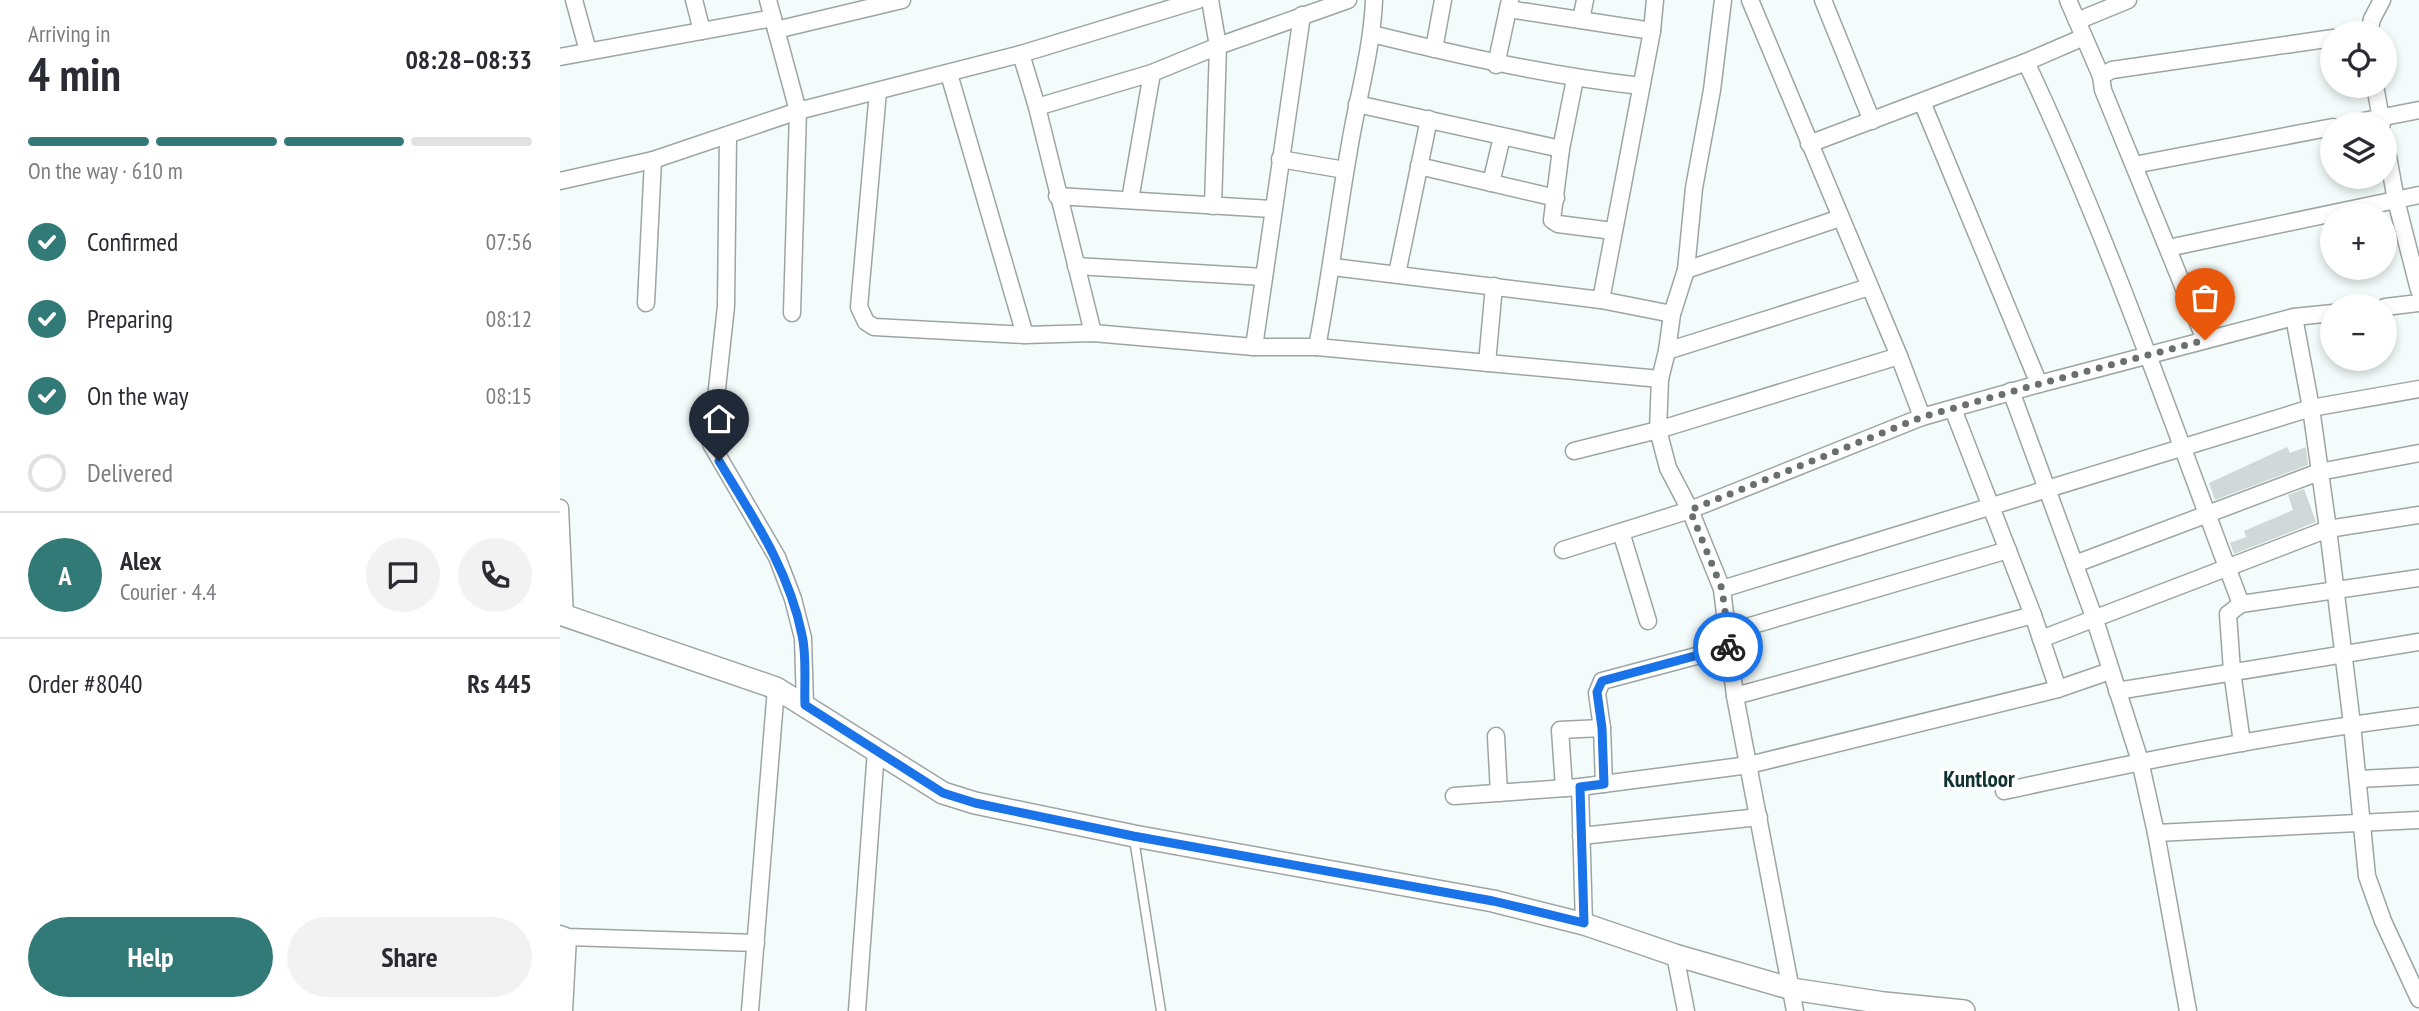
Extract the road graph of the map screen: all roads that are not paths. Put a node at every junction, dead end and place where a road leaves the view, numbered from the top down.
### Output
1 (574, 0) edge
2 (694, 0) edge
3 (768, 0) edge
4 (902, 0) edge
5 (1198, 0) edge
6 (1210, 0) edge
7 (1348, 0) edge
8 (1374, 0) edge
9 (1443, 0) edge
10 (1586, 0) edge
11 (1655, 0) edge
12 (1723, 0) edge
13 (1750, 0) edge
14 (1823, 0) edge
15 (2068, 0) edge
16 (2128, 0) edge
17 (2382, 0) edge
18 (1509, 4) edge
19 (852, 6) edge
20 (1302, 15) junction
21 (1581, 20) junction
22 (2077, 21) junction
23 (2372, 21) edge
24 (775, 24) junction
25 (702, 31) junction
26 (1652, 31) junction
27 (1372, 34) junction
28 (2084, 37) junction
29 (2320, 40) edge
30 (1218, 46) junction
31 (1434, 49) junction
32 (588, 51) junction
33 (1021, 54) junction
34 (560, 57) edge
35 (2026, 62) junction
36 (1496, 65) junction
37 (1152, 73) junction
38 (949, 74) junction
39 (2101, 76) junction
40 (1575, 79) junction
41 (1641, 86) junction
42 (878, 91) junction
43 (1922, 102) junction
44 (1357, 104) junction
45 (1037, 107) junction
46 (2419, 110) edge
47 (798, 111) junction
48 (2397, 117) edge
49 (1429, 118) junction
50 (1872, 121) junction
51 (2320, 129) edge
52 (728, 136) junction
53 (1502, 137) junction
54 (1809, 144) junction
55 (1561, 149) junction
56 (1280, 159) junction
57 (653, 160) junction
58 (2134, 165) junction
59 (1419, 166) junction
60 (1345, 170) junction
61 (560, 181) edge
62 (1491, 183) junction
63 (2394, 189) edge
64 (1057, 195) junction
65 (2419, 195) edge
66 (1556, 198) junction
67 (1130, 200) junction
68 (2396, 200) junction
69 (1213, 206) junction
70 (1272, 209) junction
71 (1840, 218) junction
72 (1613, 231) junction
73 (2168, 248) junction
74 (1076, 266) junction
75 (1333, 267) junction
76 (1686, 270) junction
77 (1397, 274) junction
78 (1264, 277) junction
79 (1494, 286) junction
80 (1868, 287) junction
81 (2419, 290) edge
82 (1601, 300) junction
83 (646, 303) dead end
84 (2419, 303) edge
85 (2397, 306) edge
86 (792, 313) dead end
87 (1672, 314) junction
88 (2320, 314) edge
89 (2294, 317) junction
90 (1093, 333) junction
91 (1025, 335) junction
92 (2205, 340) junction
93 (1254, 346) junction
94 (1317, 347) junction
95 (1667, 351) junction
96 (2148, 355) junction
97 (1899, 356) junction
98 (1487, 363) junction
99 (1660, 379) junction
100 (2039, 384) junction
101 (2419, 389) edge
102 (2011, 391) junction
103 (2311, 408) junction
104 (1953, 409) junction
105 (1922, 417) junction
106 (1658, 430) junction
107 (2182, 449) junction
108 (1574, 451) dead end
109 (2419, 453) edge
110 (2319, 472) junction
111 (2045, 489) junction
112 (560, 508) edge
113 (1991, 508) junction
114 (1690, 510) junction
115 (2207, 513) junction
116 (2419, 515) edge
117 (2328, 529) junction
118 (1621, 532) junction
119 (1563, 550) dead end
120 (2008, 550) junction
121 (2076, 564) junction
122 (2227, 567) junction
123 (2419, 578) edge
124 (1722, 589) junction
125 (2336, 589) junction
126 (2241, 604) junction
127 (563, 615) edge
128 (2033, 615) junction
129 (2094, 617) junction
130 (1648, 621) dead end
131 (2041, 639) junction
132 (1728, 640) junction
133 (2419, 642) edge
134 (2344, 655) junction
135 (2110, 671) junction
136 (2232, 671) junction
137 (775, 688) junction
138 (2058, 689) junction
139 (2117, 691) junction
140 (1735, 696) junction
141 (805, 705) junction
142 (2419, 716) edge
143 (2352, 724) junction
144 (1602, 728) junction
145 (1496, 736) dead end
146 (2242, 743) junction
147 (876, 750) junction
148 (2140, 761) junction
149 (1749, 765) junction
150 (2419, 776) edge
151 (2358, 779) junction
152 (1604, 784) junction
153 (1572, 788) junction
154 (2004, 791) dead end
155 (1499, 793) junction
156 (1454, 796) dead end
157 (1759, 817) junction
158 (2419, 820) edge
159 (2362, 824) junction
160 (2156, 833) junction
161 (1133, 836) junction
162 (1581, 836) junction
163 (1584, 923) junction
164 (564, 935) edge
165 (756, 943) junction
166 (1675, 955) junction
167 (1792, 989) junction
168 (2419, 999) edge
169 (564, 1011) edge
170 (750, 1011) edge
171 (857, 1011) edge
172 (1161, 1011) edge
173 (1686, 1011) edge
174 (1795, 1011) edge
175 (1964, 1011) edge
176 (2188, 1011) edge

1 - 32 street
2 - 25 street
3 - 24 street
4 - 19 street
5 - 33 street
6 - 30 street
7 - 20 street
8 - 27 street
9 - 31 street
10 - 21 street
11 - 26 street
12 - 76 street
13 - 54 street
14 - 50 street
15 - 22 street
16 - 22 street
17 - 23 street
18 - 21 street
18 - 36 street
19 - 24 street
20 - 30 street
20 - 56 street
21 - 26 street
22 - 28 street
24 - 25 street
24 - 47 street
25 - 32 street
26 - 41 street
27 - 31 street
27 - 44 street
28 - 35 street
28 - 39 street
29 - 39 street
30 - 37 street
30 - 69 street
31 - 36 street
32 - 34 street
33 - 38 street
33 - 45 street
35 - 43 street
35 - 96 street
36 - 40 street
37 - 45 street
37 - 67 street
38 - 42 street
38 - 91 street
39 - 58 street
40 - 41 street
40 - 55 street
41 - 72 street
42 - 47 street
42 - 91 street
43 - 50 street
43 - 100 street
44 - 49 street
44 - 60 street
45 - 64 street
46 - 48 street
47 - 52 street
47 - 86 street
49 - 53 street
49 - 59 street
50 - 54 street
51 - 58 street
52 - 57 street
52 - 141 street
53 - 55 street
53 - 62 street
54 - 71 street
55 - 66 street
56 - 60 street
56 - 70 street
57 - 61 street
57 - 83 street
58 - 73 street
59 - 62 street
59 - 77 street
60 - 75 street
62 - 66 street
63 - 68 street
64 - 67 street
64 - 74 street
65 - 68 street
66 - 72 street
67 - 69 street
68 - 73 street
68 - 81 street
69 - 70 street
70 - 78 street
71 - 76 street
71 - 80 street
72 - 82 street
73 - 92 street
74 - 78 street
74 - 90 street
75 - 77 street
75 - 94 street
76 - 87 street
77 - 79 street
78 - 93 street
79 - 82 street
79 - 98 street
80 - 95 street
80 - 97 street
82 - 87 street
84 - 85 street
87 - 95 street
88 - 89 street
89 - 92 street
89 - 103 street
90 - 91 street
90 - 93 street
92 - 96 street
93 - 94 street
94 - 98 street
95 - 99 street
96 - 100 street
96 - 107 street
97 - 105 street
97 - 106 street
98 - 99 street
99 - 106 street
100 - 102 street
101 - 103 street
102 - 104 street
102 - 111 street
103 - 107 street
103 - 110 street
104 - 105 street
104 - 113 street
105 - 114 street
106 - 108 street
106 - 114 street
107 - 111 street
107 - 115 street
109 - 110 street
110 - 115 street
110 - 117 street
111 - 113 street
111 - 121 street
112 - 127 street
113 - 120 street
113 - 124 street
114 - 118 street
114 - 124 street
115 - 121 street
115 - 122 street
116 - 117 street
117 - 122 street
117 - 125 street
118 - 119 street
118 - 130 street
120 - 128 street
120 - 132 street
121 - 129 street
122 - 126 street
122 - 129 street
123 - 125 street
124 - 132 street
125 - 126 street
125 - 134 street
126 - 136 street
127 - 137 street
128 - 131 street
128 - 140 street
129 - 131 street
129 - 135 street
131 - 138 street
132 - 140 street
132 - 144 street
133 - 134 street
134 - 136 street
134 - 143 street
135 - 138 street
135 - 139 street
136 - 139 street
136 - 146 street
137 - 141 street
137 - 165 street
138 - 149 street
139 - 148 street
140 - 149 street
141 - 147 street
142 - 143 street
143 - 146 street
143 - 151 street
144 - 152 street
144 - 153 street
145 - 155 street
146 - 148 street
147 - 161 street
147 - 171 street
148 - 154 street
148 - 160 street
149 - 152 street
149 - 157 street
150 - 151 street
151 - 159 street
152 - 153 street
153 - 155 street
153 - 162 street
155 - 156 street
157 - 162 street
157 - 167 street
158 - 159 street
159 - 160 street
159 - 168 street
160 - 176 street
161 - 163 street
161 - 172 lane
162 - 163 street
163 - 166 street
164 - 165 street
164 - 169 street
165 - 170 street
166 - 167 street
166 - 173 street
167 - 174 street
167 - 175 street

